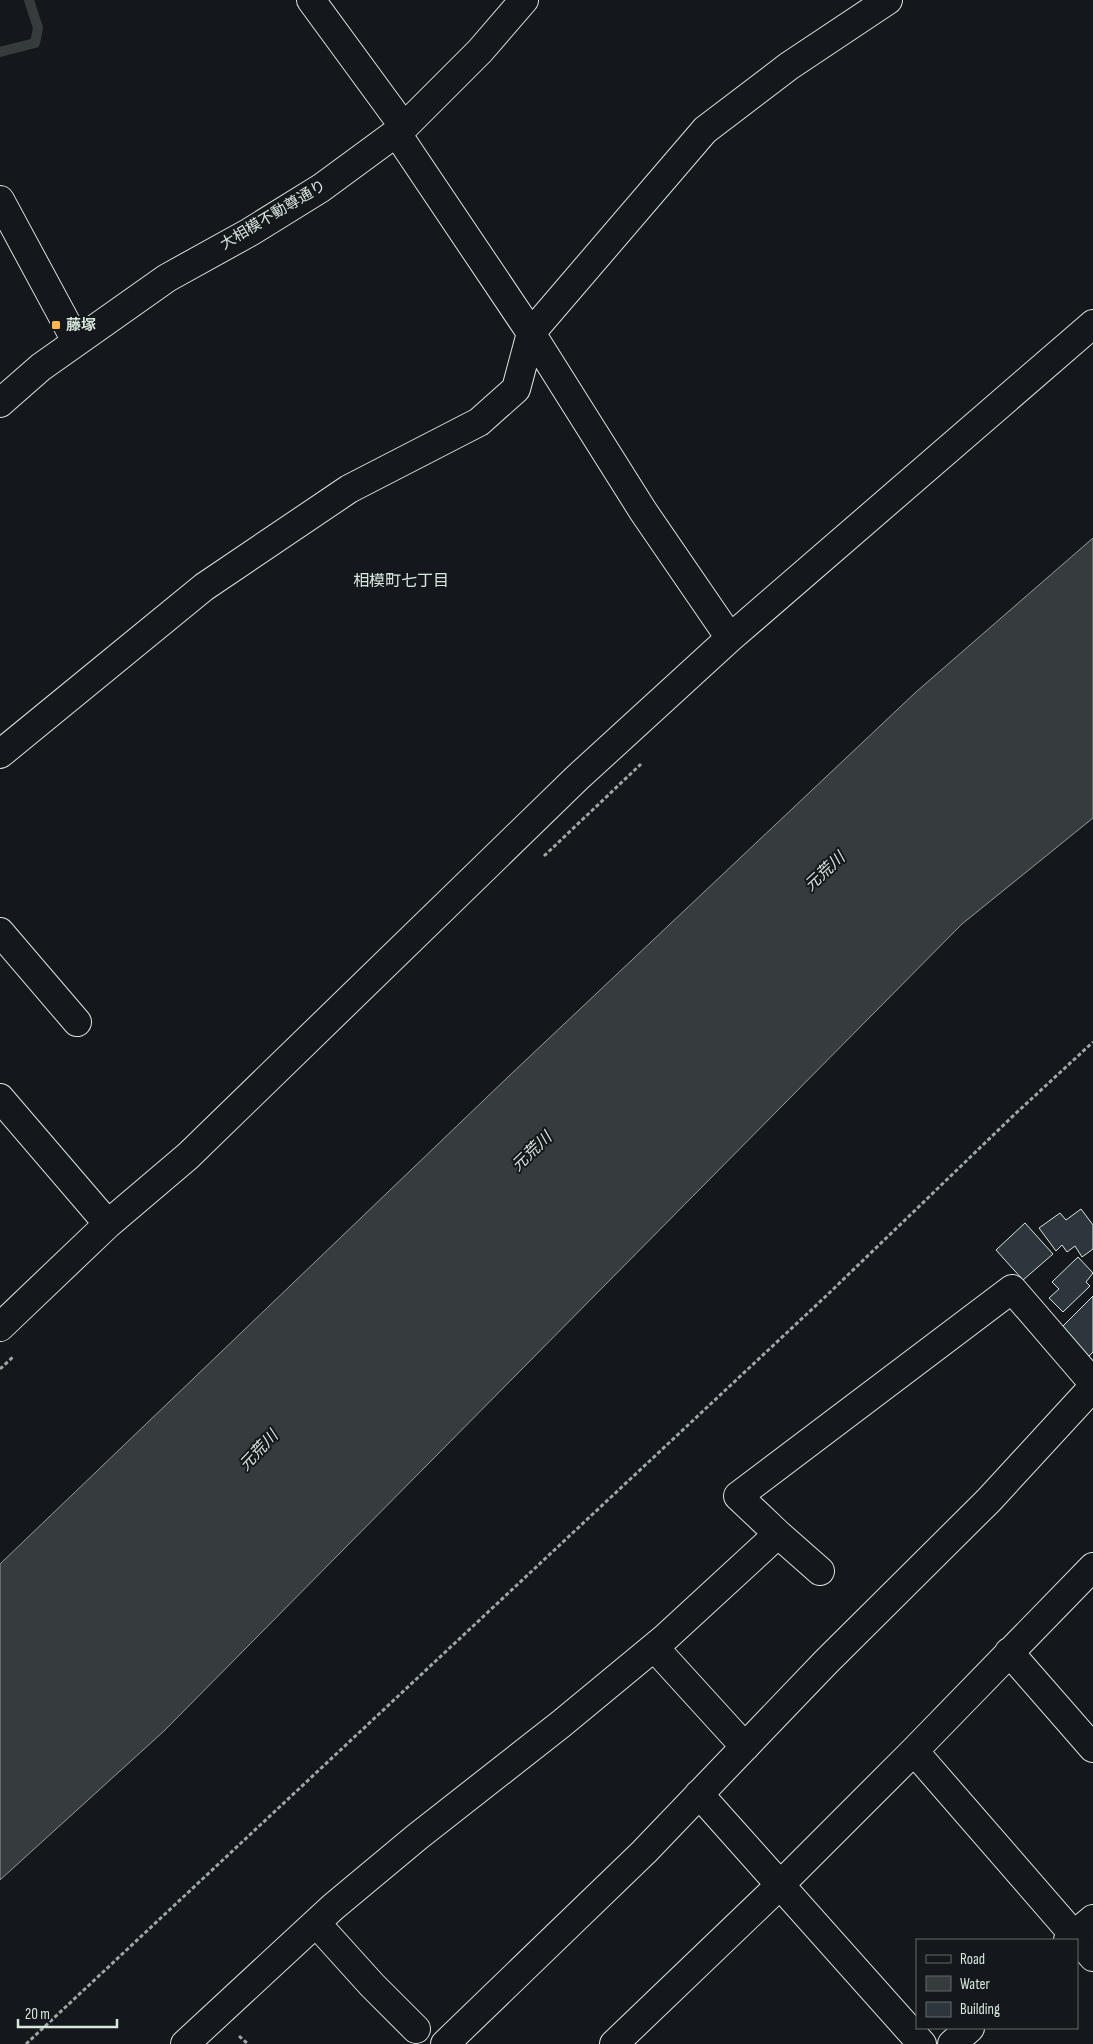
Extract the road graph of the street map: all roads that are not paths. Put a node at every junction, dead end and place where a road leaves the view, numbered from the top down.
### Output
1 (311, 0) edge
2 (524, 0) edge
3 (888, 0) edge
4 (400, 130) junction
5 (0, 200) edge
6 (1093, 324) edge
7 (531, 333) junction
8 (76, 341) junction
9 (0, 403) edge
10 (730, 638) junction
11 (0, 754) edge
12 (0, 932) edge
13 (77, 1022) dead end
14 (0, 1098) edge
15 (108, 1224) junction
16 (0, 1327) edge
17 (1093, 1383) edge
18 (1093, 1387) edge
19 (778, 1534) junction
20 (1093, 1566) edge
21 (820, 1571) dead end
22 (654, 1647) junction
23 (1008, 1652) junction
24 (744, 1747) junction
25 (1093, 1748) edge
26 (914, 1751) junction
27 (700, 1794) junction
28 (780, 1885) junction
29 (316, 1923) junction
30 (1078, 1932) edge
31 (1093, 1957) edge
32 (416, 2029) dead end
33 (969, 2029) edge
34 (185, 2044) edge
35 (445, 2044) edge
36 (614, 2044) edge
37 (922, 2044) edge
38 (952, 2044) edge

1 - 4 street
2 - 4 street, 大相模不動尊通り
3 - 7 street
4 - 7 street
4 - 8 street, 大相模不動尊通り
5 - 8 street
6 - 10 street
7 - 10 street
7 - 11 street
8 - 9 street, 大相模不動尊通り
10 - 15 street
12 - 13 street
14 - 15 street
15 - 16 street
17 - 19 street
18 - 24 street
19 - 21 street
19 - 22 street
20 - 23 street
22 - 24 street
22 - 29 street
23 - 25 street
23 - 26 street
24 - 27 street
26 - 28 street
26 - 30 street
27 - 28 street
27 - 35 street
28 - 36 street
28 - 37 street
29 - 32 street
29 - 34 street
30 - 31 street
33 - 38 street

